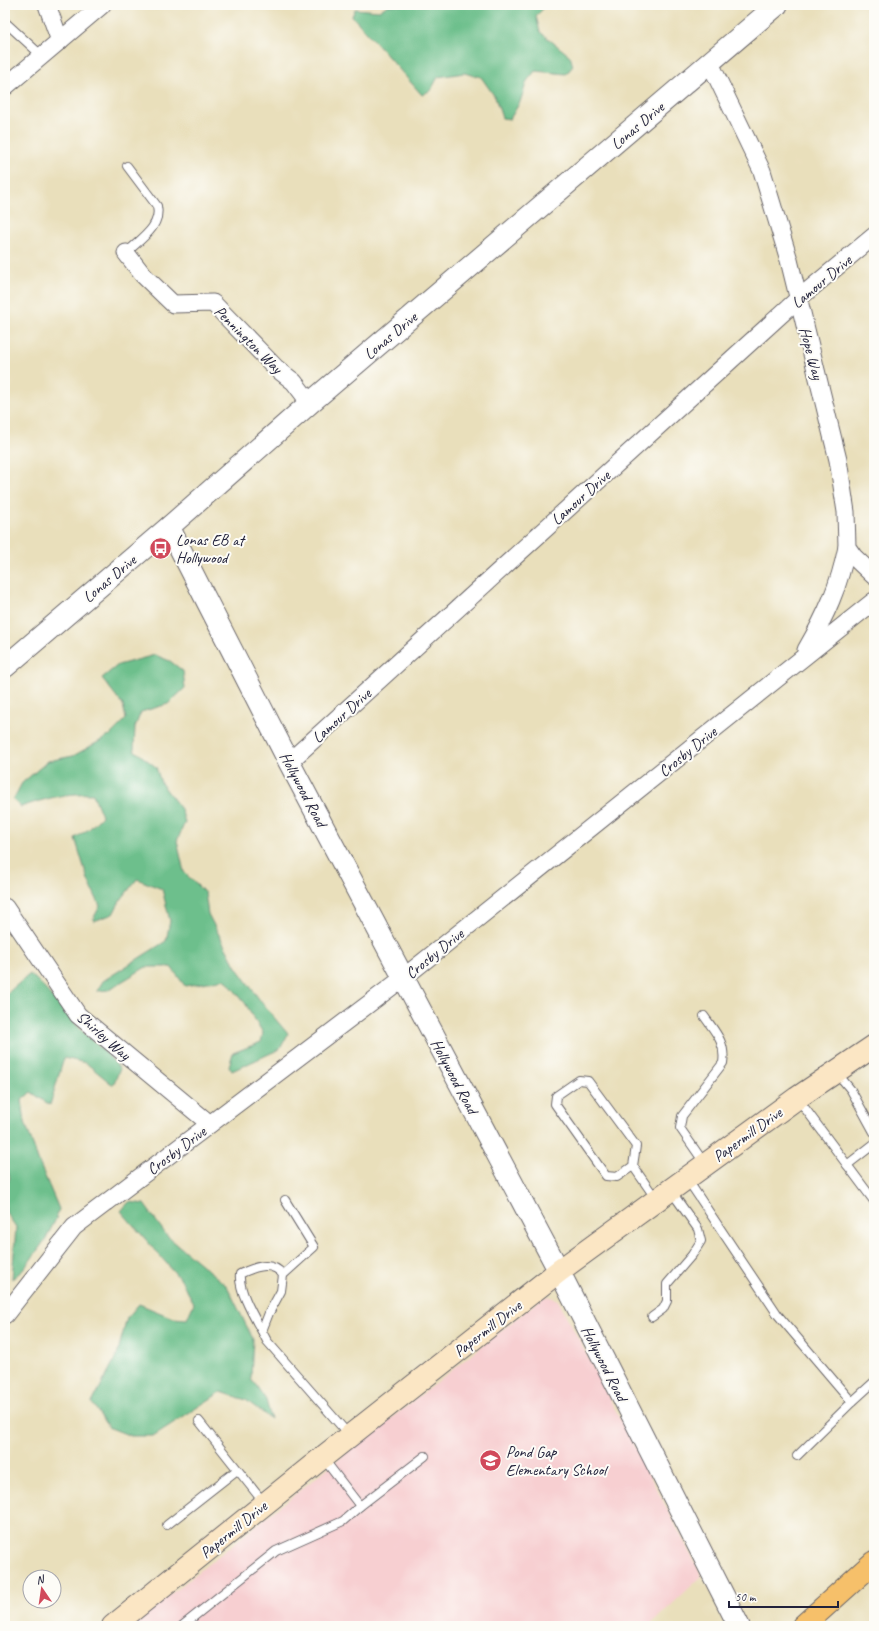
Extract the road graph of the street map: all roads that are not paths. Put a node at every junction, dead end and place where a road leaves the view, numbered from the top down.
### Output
1 (47, 5) edge
2 (102, 5) edge
3 (777, 5) edge
4 (5, 22) edge
5 (60, 41) junction
6 (42, 56) junction
7 (710, 63) junction
8 (5, 87) edge
9 (127, 166) dead end
10 (874, 236) edge
11 (126, 253) joint
12 (798, 299) junction
13 (310, 403) junction
14 (169, 527) junction
15 (847, 547) junction
16 (874, 576) edge
17 (874, 601) edge
18 (802, 659) junction
19 (5, 667) edge
20 (289, 762) junction
21 (5, 907) edge
22 (403, 978) junction
23 (704, 1016) dead end
24 (874, 1046) edge
25 (837, 1072) junction
26 (797, 1098) junction
27 (210, 1124) junction
28 (874, 1132) edge
29 (874, 1144) edge
30 (706, 1164) junction
31 (847, 1165) junction
32 (633, 1166) junction
33 (671, 1189) junction
34 (285, 1200) dead end
35 (874, 1201) edge
36 (559, 1271) junction
37 (283, 1275) junction
38 (5, 1315) edge
39 (652, 1317) dead end
40 (262, 1331) junction
41 (874, 1382) edge
42 (852, 1402) junction
43 (199, 1421) dead end
44 (349, 1436) junction
45 (425, 1456) dead end
46 (798, 1456) dead end
47 (323, 1457) junction
48 (237, 1470) junction
49 (264, 1504) junction
50 (360, 1506) junction
51 (167, 1525) dead end
52 (874, 1562) edge
53 (121, 1624) edge
54 (182, 1626) edge
55 (739, 1626) edge
56 (803, 1626) edge

1 - 5 street
2 - 5 street
3 - 7 street, Lonas Drive
4 - 6 lane
5 - 6 street
6 - 8 street
7 - 12 street, Hope Way
7 - 13 street, Lonas Drive
9 - 11 lane
10 - 12 street, Lamour Drive
11 - 13 street, Pennington Way
12 - 15 street, Hope Way
12 - 20 street, Lamour Drive
13 - 14 street, Lonas Drive
14 - 19 street, Lonas Drive
14 - 20 street, Hollywood Road
15 - 16 street
15 - 18 street, Hope Way
17 - 18 street, Crosby Drive
18 - 22 street, Crosby Drive
20 - 22 street, Hollywood Road
21 - 27 street, Shirley Way
22 - 27 street, Crosby Drive
22 - 36 street, Hollywood Road
23 - 30 lane
24 - 25 main road, Papermill Drive
25 - 26 main road, Papermill Drive
25 - 28 lane
26 - 30 main road, Papermill Drive
26 - 31 lane
27 - 38 street, Crosby Drive
29 - 31 lane
30 - 33 main road, Papermill Drive
31 - 35 lane
32 - 32 lane
32 - 33 lane
33 - 36 main road, Papermill Drive
33 - 39 lane
33 - 42 lane
34 - 37 lane
36 - 44 main road, Papermill Drive
36 - 55 street, Hollywood Road
37 - 40 lane
37 - 40 lane
40 - 44 lane
41 - 42 lane
42 - 46 lane
43 - 48 lane
44 - 47 main road, Papermill Drive
45 - 50 lane
47 - 49 main road, Papermill Drive
47 - 50 lane
48 - 49 lane
48 - 51 lane
49 - 53 main road, Papermill Drive
50 - 54 lane
52 - 56 highway

